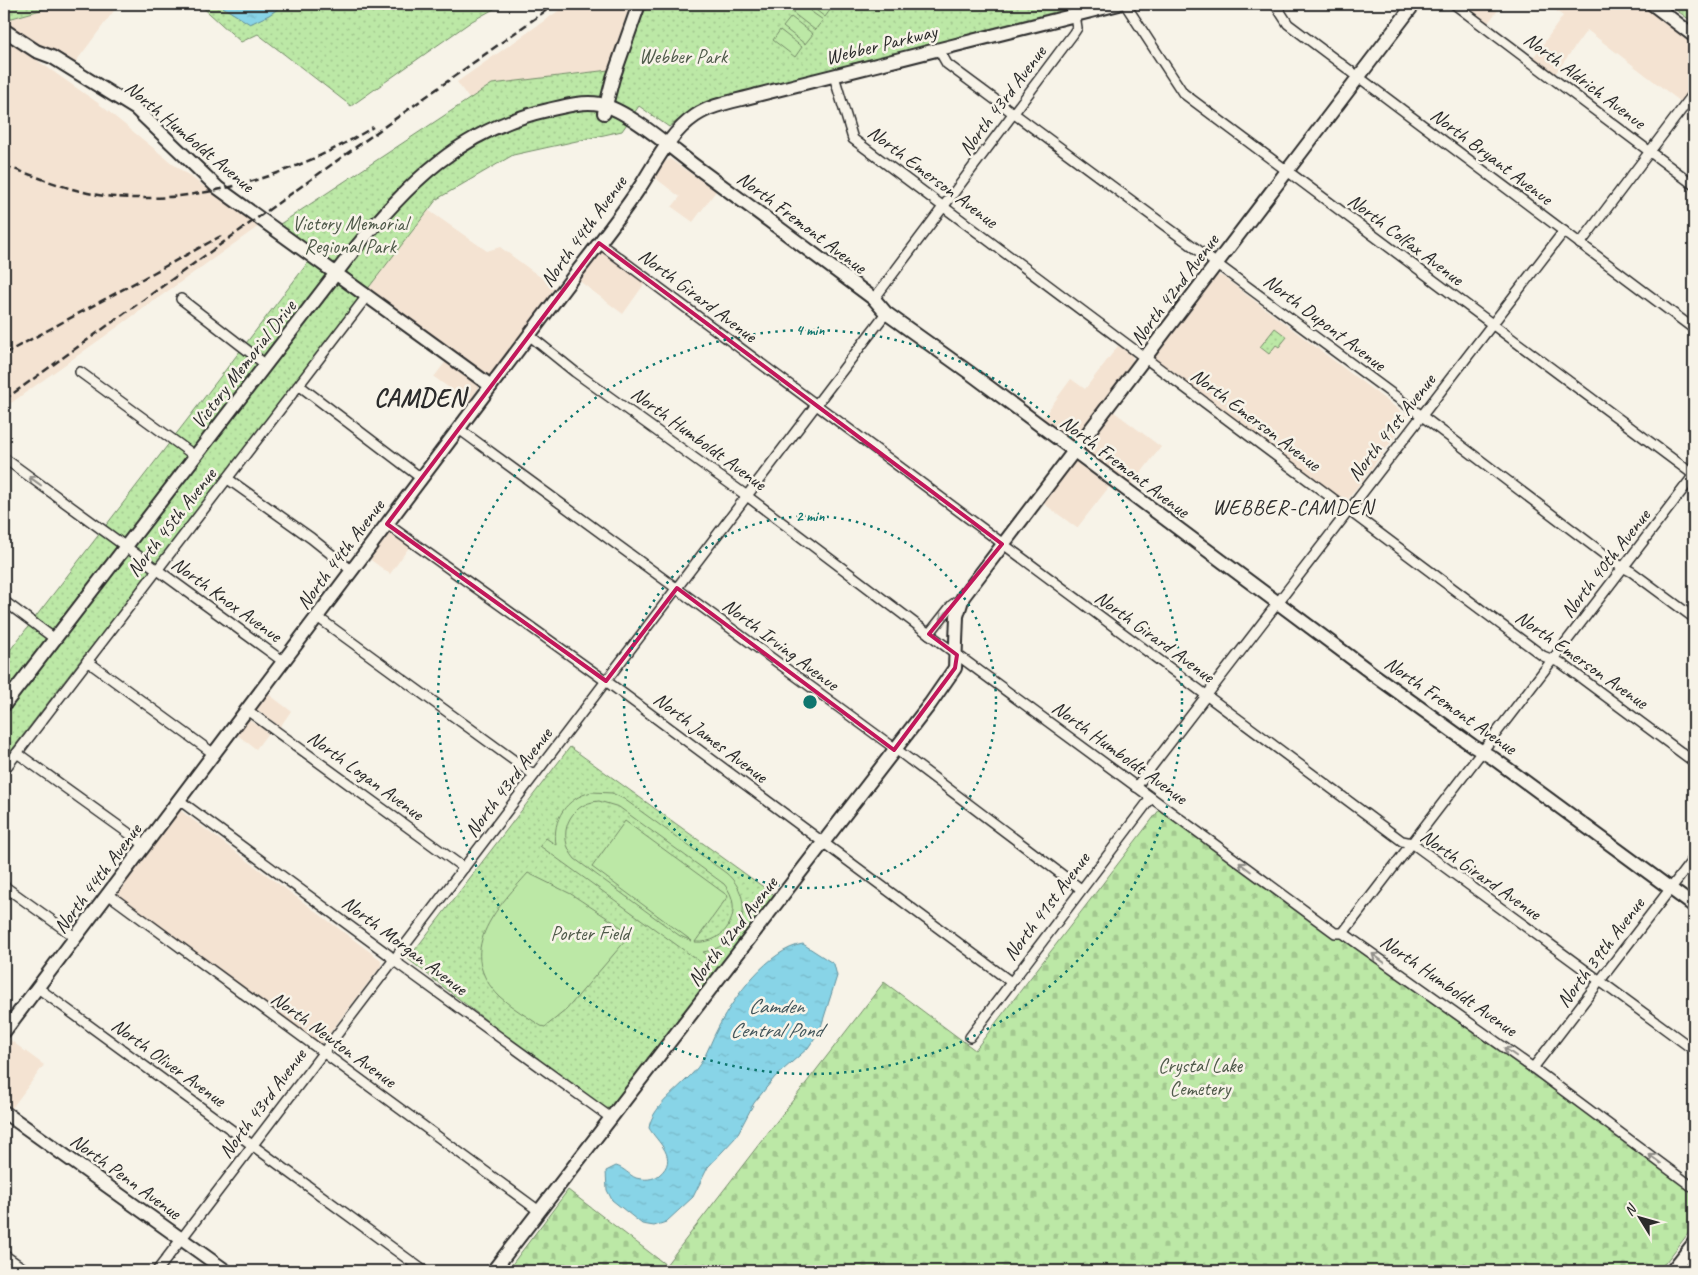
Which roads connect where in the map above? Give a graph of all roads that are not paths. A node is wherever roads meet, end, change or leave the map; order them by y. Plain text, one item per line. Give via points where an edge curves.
1 (639, 4) edge
2 (1119, 4) edge
3 (1125, 4) edge
4 (1275, 4) edge
5 (1414, 4) edge
6 (1454, 4) edge
7 (1652, 4) edge
8 (1075, 15) junction
9 (4, 30) edge
10 (1694, 36) edge
11 (939, 50) junction
12 (834, 76) junction
13 (1358, 78) junction
14 (1694, 93) edge
15 (712, 108) joint
16 (605, 110) junction
17 (1014, 114) junction
18 (634, 122) joint
19 (667, 145) junction
20 (1650, 151) junction
21 (1287, 172) junction
22 (1694, 185) edge
23 (944, 207) junction
24 (1564, 232) junction
25 (599, 243) junction
26 (1580, 244) junction
27 (1217, 264) junction
28 (336, 274) junction
29 (367, 296) junction
30 (181, 299) dead end
31 (874, 299) junction
32 (886, 313) junction
33 (1492, 324) junction
34 (1694, 329) edge
35 (529, 335) junction
36 (1146, 358) junction
37 (265, 364) junction
38 (80, 372) dead end
39 (300, 386) junction
40 (491, 386) junction
41 (816, 406) junction
42 (1422, 416) junction
43 (459, 429) junction
44 (1074, 451) junction
45 (195, 456) junction
46 (4, 458) edge
47 (1694, 475) edge
48 (421, 478) junction
49 (228, 479) junction
50 (747, 496) junction
51 (1349, 511) junction
52 (386, 524) junction
53 (1002, 544) junction
54 (125, 547) junction
55 (1623, 568) junction
56 (158, 569) junction
57 (351, 570) junction
58 (677, 588) junction
59 (963, 597) junction
60 (4, 601) edge
61 (1277, 603) junction
62 (316, 616) junction
63 (1694, 618) edge
64 (929, 634) junction
65 (55, 639) junction
66 (957, 655) junction
67 (1553, 660) junction
68 (87, 661) junction
69 (284, 662) junction
70 (606, 681) junction
71 (1206, 695) junction
72 (4, 705) edge
73 (247, 710) junction
74 (894, 750) junction
75 (1482, 752) junction
76 (17, 753) junction
77 (214, 754) junction
78 (1694, 762) edge
79 (4, 770) edge
80 (534, 775) junction
81 (1136, 786) junction
82 (1151, 798) junction
83 (179, 800) junction
84 (823, 842) junction
85 (1412, 843) junction
86 (145, 845) junction
87 (1694, 858) edge
88 (464, 868) junction
89 (4, 886) edge
90 (1671, 888) junction
91 (1081, 889) junction
92 (108, 894) junction
93 (1694, 906) edge
94 (1343, 933) junction
95 (75, 937) junction
96 (393, 960) junction
97 (1600, 980) junction
98 (1011, 982) junction
99 (38, 988) junction
100 (5, 1029) edge
101 (970, 1037) dead end
102 (1694, 1050) edge
103 (322, 1054) junction
104 (1533, 1068) junction
105 (4, 1112) edge
106 (611, 1118) junction
107 (252, 1145) junction
108 (1694, 1188) edge
109 (539, 1211) junction
110 (181, 1239) junction
111 (1694, 1243) edge
112 (4, 1255) edge
113 (26, 1271) edge
114 (156, 1271) edge
115 (226, 1271) edge
116 (424, 1271) edge
117 (493, 1271) edge
118 (1672, 1271) edge

1 - 16 street
2 - 8 street, Webber Parkway
3 - 21 street, North Colfax Avenue via 1183,93
4 - 13 street, North Bryant Avenue via 1288,24
5 - 13 street, North 42nd Avenue
6 - 20 street, North Aldrich Avenue
7 - 10 street
8 - 11 street, Webber Parkway
8 - 17 street, North 43rd Avenue via 1077,28
9 - 28 street, North Humboldt Avenue via 136,109 218,188
11 - 12 street, Webber Parkway
11 - 17 street, North Dupont Avenue via 947,64
12 - 15 street, Webber Parkway
12 - 23 street, North Emerson Avenue via 853,139
13 - 21 street, North 42nd Avenue
13 - 24 street, North Bryant Avenue
14 - 20 street
15 - 19 street, North 44th Avenue via 697,114
16 - 18 street, Victory Memorial Drive
16 - 28 street, Victory Memorial Drive via 582,103 561,107 510,120 466,141 407,188
17 - 23 street, North 43rd Avenue
17 - 27 street, North Dupont Avenue
18 - 19 street, North Fremont Avenue
19 - 25 street, North 44th Avenue
19 - 31 street, North Fremont Avenue
20 - 22 street, North Aldrich Avenue
20 - 26 street
21 - 27 street, North 42nd Avenue
21 - 33 street, North Colfax Avenue
23 - 31 street, North 43rd Avenue
23 - 36 street, North Emerson Avenue
24 - 26 street, North Bryant Avenue
24 - 33 street, North 41st Avenue
25 - 35 street, North 44th Avenue
25 - 41 street, North Girard Avenue
26 - 34 street, North Bryant Avenue
27 - 36 street, North 42nd Avenue
27 - 42 street, North Dupont Avenue
28 - 29 street, North Humboldt Avenue
28 - 37 street, Victory Memorial Drive
29 - 39 street, North 45th Avenue
29 - 40 street, North Humboldt Avenue
30 - 37 street
31 - 32 street, North Fremont Avenue
32 - 41 street, North 43rd Avenue
32 - 44 street, North Fremont Avenue
33 - 42 street, North 41st Avenue
33 - 47 street, North Colfax Avenue
35 - 40 street, North 44th Avenue
35 - 50 street, North Humboldt Avenue
36 - 44 street, North 42nd Avenue
36 - 51 street, North Emerson Avenue
37 - 45 street, Victory Memorial Drive
38 - 45 street
39 - 48 street
39 - 49 street, North 45th Avenue
40 - 43 street, North 44th Avenue
41 - 50 street, North 43rd Avenue
41 - 53 street, North Girard Avenue
42 - 51 street, North 41st Avenue
42 - 55 street, North Dupont Avenue
43 - 48 street, North 44th Avenue
43 - 58 street, North Irving Avenue
44 - 53 street, North 42nd Avenue
44 - 61 street, North Fremont Avenue
45 - 54 street, Victory Memorial Drive
54 -> 46 street, North Knox Avenue
47 - 55 street, North 40th Avenue
48 - 52 street, North 44th Avenue
49 - 56 street, North 45th Avenue
49 - 57 street
50 - 58 street, North 43rd Avenue
50 - 64 street, North Humboldt Avenue
51 - 61 street, North 41st Avenue
51 - 67 street, North Emerson Avenue via 1543,656
52 - 57 street, North 44th Avenue
52 - 70 street, North James Avenue
53 - 59 street, North 42nd Avenue
53 - 71 street, North Girard Avenue
54 - 56 street, North Knox Avenue
54 - 65 street, Victory Memorial Drive
55 - 63 street, North Dupont Avenue
55 - 67 street, North 40th Avenue
56 - 68 street, North 45th Avenue
56 - 69 street, North Knox Avenue
57 - 62 street, North 44th Avenue
58 - 70 street, North 43rd Avenue
58 - 74 street, North Irving Avenue
59 -> 64 street, North 42nd Avenue via 952,605
59 - 66 street, North 42nd Avenue via 958,616
60 - 65 street
61 - 71 street, North 41st Avenue
61 - 75 street, North Fremont Avenue
62 - 69 street, North 44th Avenue
62 - 80 street
64 - 66 street, North Humboldt Avenue
65 - 72 street, Victory Memorial Drive
66 - 74 street, North 42nd Avenue via 950,676
66 - 81 street, North Humboldt Avenue
67 - 75 street, North 40th Avenue
67 - 78 street, North Emerson Avenue via 1562,663
68 - 76 street, North 45th Avenue
68 - 77 street
69 - 73 street, North 44th Avenue
70 - 80 street, North 43rd Avenue
70 - 84 street, North James Avenue
71 - 81 street, North 41st Avenue
71 - 85 street, North Girard Avenue via 1402,841
73 - 77 street, North 44th Avenue
73 - 88 street, North Logan Avenue
74 - 84 street, North 42nd Avenue
74 - 91 street, North Irving Avenue
75 - 85 street, North 40th Avenue
75 - 90 street, North Fremont Avenue
76 - 79 street, North 45th Avenue
76 - 86 street
77 - 83 street, North 44th Avenue
80 - 88 street, North 43rd Avenue
81 - 82 street, North Humboldt Avenue
82 - 91 street, North 41st Avenue
94 -> 82 street, North Humboldt Avenue via 1335,933
83 - 86 street, North 44th Avenue
83 - 96 street, North Morgan Avenue
84 - 98 street, North James Avenue
84 - 106 street, North 42nd Avenue
85 - 94 street, North 40th Avenue
85 - 97 street, North Girard Avenue
86 - 92 street, North 44th Avenue
87 - 90 street, North 39th Avenue
88 - 96 street, North 43rd Avenue
89 - 95 street
90 - 93 street, North Fremont Avenue
90 - 97 street, North 39th Avenue
91 - 98 street, North 41st Avenue
92 - 95 street, North 44th Avenue
92 - 103 street, North Newton Avenue
104 -> 94 street, North Humboldt Avenue
95 - 99 street, North 44th Avenue
96 - 103 street, North 43rd Avenue
96 - 106 street, North Morgan Avenue
97 - 102 street, North Girard Avenue
97 - 104 street, North 39th Avenue
98 - 101 street, North 41st Avenue
99 - 100 street, North 44th Avenue
99 - 107 street, North Oliver Avenue
103 - 107 street, North 43rd Avenue
103 - 109 street, North Newton Avenue
108 -> 104 street, North Humboldt Avenue
105 - 110 street, North Penn Avenue
106 - 109 street, North 42nd Avenue
107 - 110 street, North 43rd Avenue
107 - 116 street, North Oliver Avenue
109 - 117 street, North 42nd Avenue
110 - 114 street, North 43rd Avenue
110 - 115 street, North Penn Avenue
111 - 118 street
112 - 113 street

